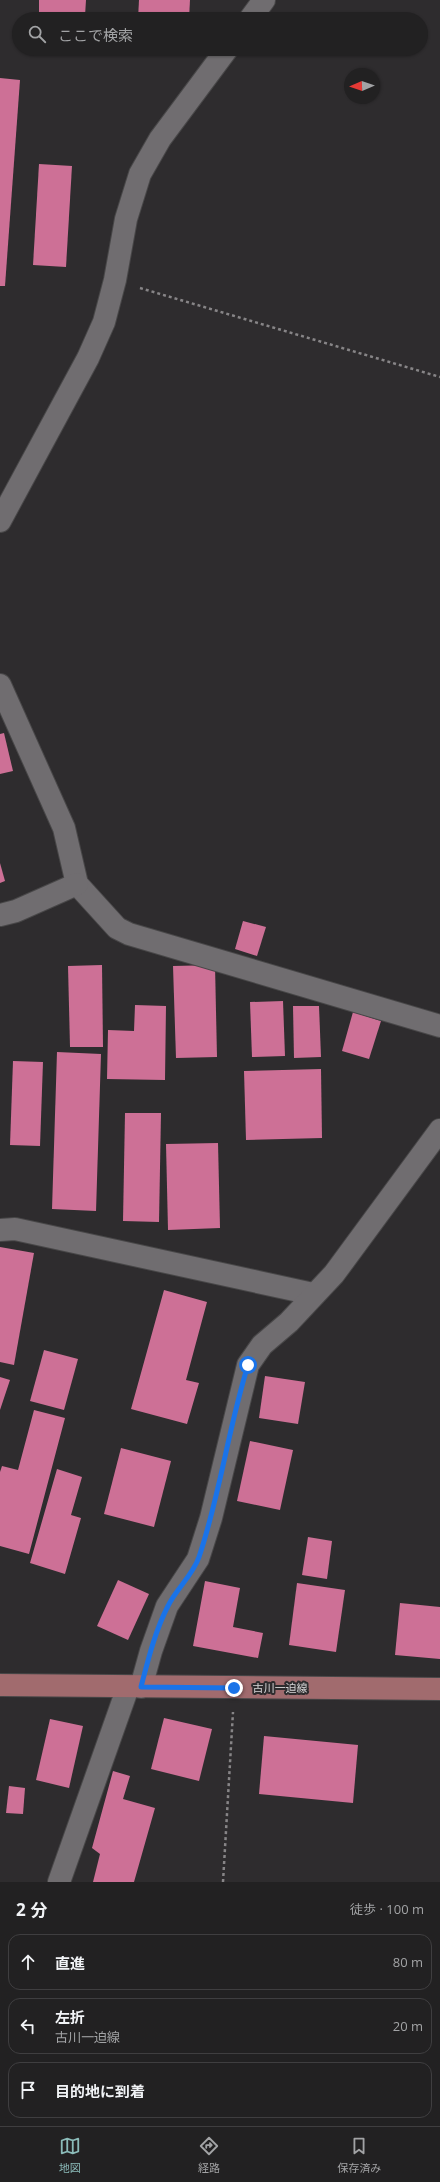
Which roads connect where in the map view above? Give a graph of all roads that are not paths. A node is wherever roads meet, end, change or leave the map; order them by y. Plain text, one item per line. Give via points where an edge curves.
1 (264, 0) edge
2 (255, 12) edge
3 (222, 56) edge
4 (0, 521) edge
5 (0, 685) edge
6 (77, 884) junction
7 (0, 915) edge
8 (440, 1026) edge
9 (440, 1130) edge
10 (0, 1230) edge
11 (313, 1294) junction
12 (0, 1685) edge
13 (135, 1687) junction
14 (440, 1689) edge
15 (59, 1882) edge

1 - 2 street
3 - 4 street via 160,139 140,174 126,219 104,322 88,358
5 - 6 street via 64,828
6 - 7 street via 16,911
6 - 8 street via 117,928 129,934
9 - 11 street via 334,1274
10 - 11 street via 15,1228
11 - 13 street via 289,1322 262,1345 248,1365 211,1518 198,1560 167,1606
12 - 13 main road, 古川一迫線
13 - 14 main road, 古川一迫線
13 - 15 street

